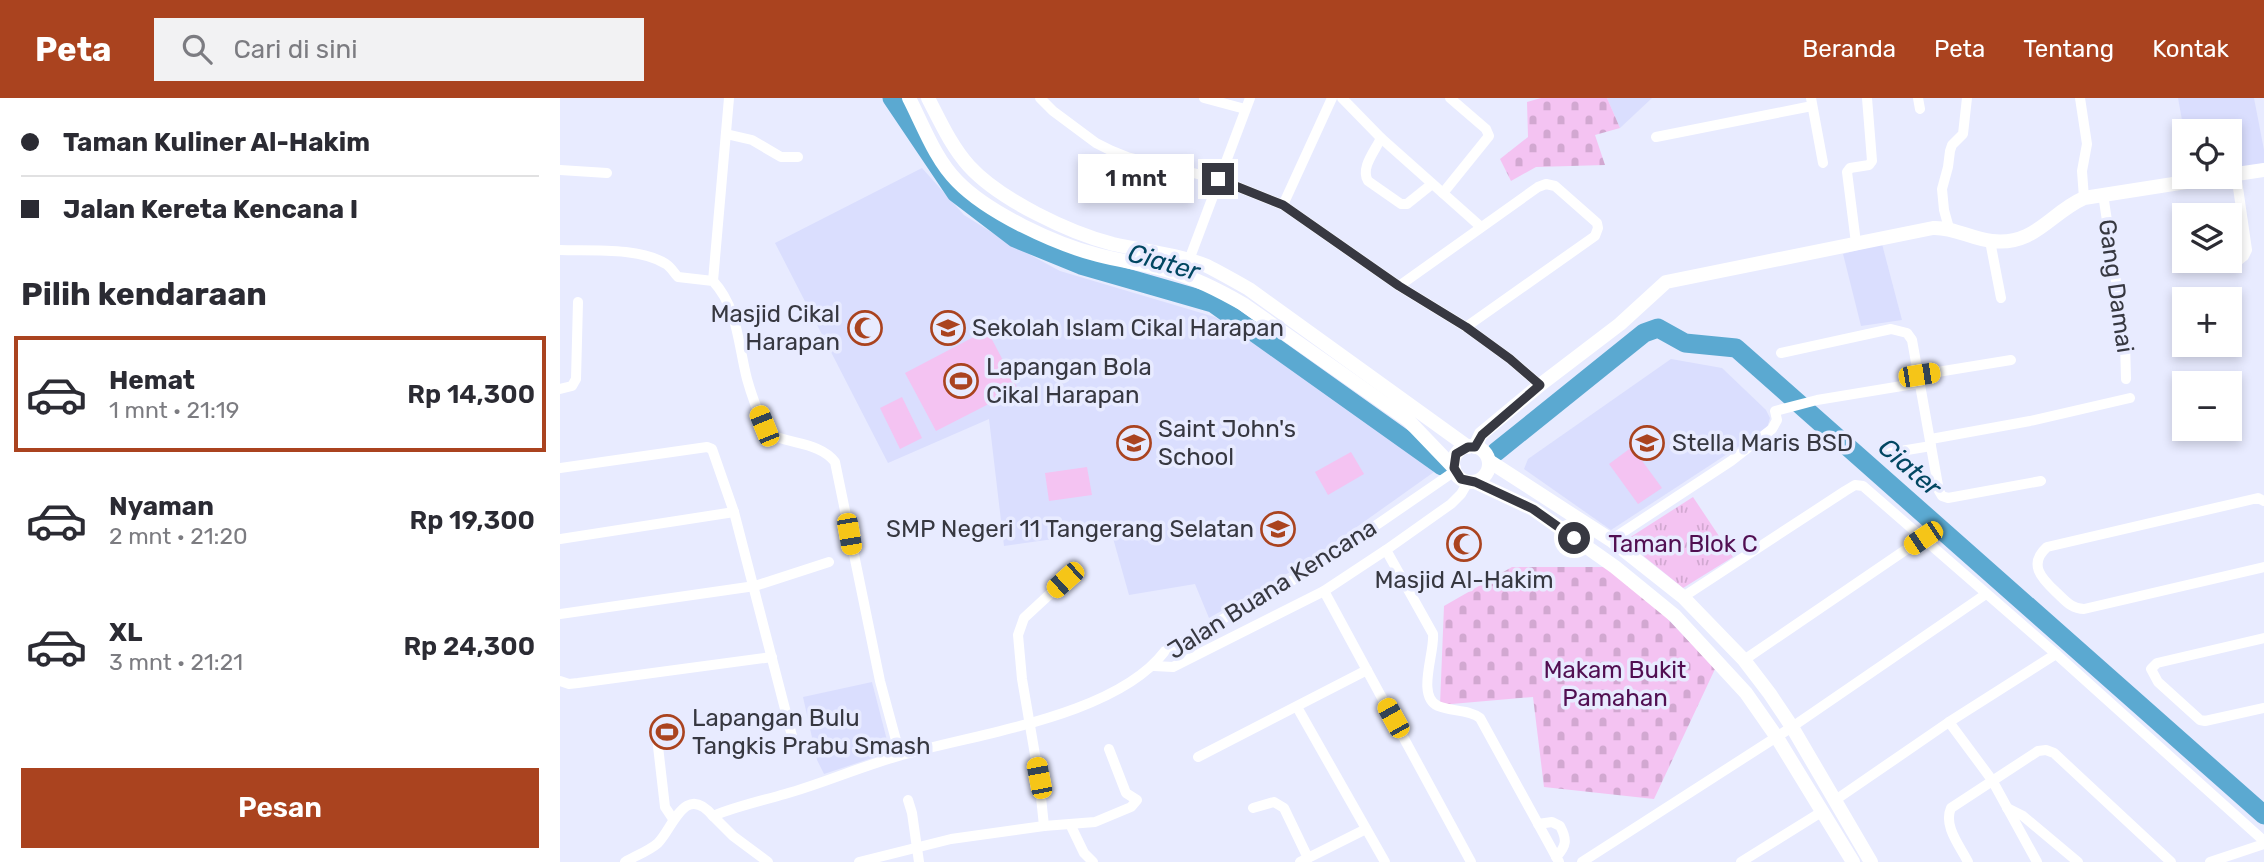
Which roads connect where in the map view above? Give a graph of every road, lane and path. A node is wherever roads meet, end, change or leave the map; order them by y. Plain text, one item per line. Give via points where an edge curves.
1 (729, 98) edge
2 (909, 98) edge
3 (928, 98) edge
4 (1040, 98) edge
5 (1204, 98) edge
6 (1332, 98) edge
7 (1342, 98) edge
8 (1450, 98) edge
9 (1867, 98) edge
10 (1967, 98) edge
11 (2080, 98) edge
12 (1811, 102) edge
13 (1247, 103) edge
14 (726, 134) junction
15 (1656, 137) dead end
16 (1381, 138) junction
17 (798, 157) dead end
18 (1823, 163) dead end
19 (560, 170) edge
20 (2264, 170) edge
21 (607, 173) dead end
22 (2242, 174) edge
23 (1218, 179) junction
24 (1432, 184) junction
25 (2172, 184) edge
26 (1443, 193) junction
27 (2103, 194) junction
28 (2084, 198) junction
29 (1283, 205) junction
30 (2242, 223) edge
31 (1482, 227) junction
32 (1949, 228) junction
33 (1990, 241) junction
34 (1856, 243) junction
35 (560, 250) edge
36 (2242, 258) edge
37 (1189, 260) junction
38 (713, 281) junction
39 (1399, 286) junction
40 (2001, 298) dead end
41 (578, 302) dead end
42 (1466, 327) junction
43 (1781, 353) dead end
44 (2011, 360) dead end
45 (1919, 379) junction
46 (2126, 379) dead end
47 (1540, 385) junction
48 (560, 389) edge
49 (2130, 398) dead end
50 (1931, 442) junction
51 (1471, 447) junction
52 (1889, 453) dead end
53 (1489, 461) junction
54 (560, 468) edge
55 (1454, 469) junction
56 (2041, 481) dead end
57 (1472, 482) junction
58 (2264, 501) edge
59 (734, 512) junction
60 (1923, 538) junction
61 (560, 539) edge
62 (1611, 540) junction
63 (1386, 550) junction
64 (829, 562) dead end
65 (2264, 567) edge
66 (1065, 580) dead end
67 (754, 586) junction
68 (1324, 591) junction
69 (1986, 594) junction
70 (1683, 597) junction
71 (560, 614) edge
72 (2264, 638) edge
73 (2056, 654) junction
74 (772, 657) junction
75 (1744, 660) junction
76 (1154, 666) junction
77 (1367, 670) junction
78 (560, 681) edge
79 (1297, 707) junction
80 (2264, 708) edge
81 (1949, 722) junction
82 (1028, 723) junction
83 (1792, 727) junction
84 (656, 729) dead end
85 (792, 736) dead end
86 (1776, 736) junction
87 (1109, 749) dead end
88 (900, 755) junction
89 (1198, 757) dead end
90 (1992, 780) junction
91 (908, 800) dead end
92 (1829, 806) junction
93 (1253, 808) dead end
94 (2007, 808) junction
95 (713, 816) junction
96 (673, 819) junction
97 (1070, 824) junction
98 (1538, 824) junction
99 (1044, 826) junction
100 (1366, 829) junction
101 (2264, 843) edge
102 (916, 849) junction
103 (1759, 857) edge
104 (1558, 859) edge
105 (1304, 860) edge
106 (625, 862) edge
107 (768, 862) edge
108 (859, 862) edge
109 (919, 862) edge
110 (1093, 862) edge
111 (1385, 862) edge
112 (1471, 862) edge
113 (1583, 862) edge
114 (1741, 862) edge
115 (1853, 862) edge
116 (1871, 862) edge
117 (1968, 862) edge
118 (2037, 862) edge
119 (2078, 862) edge
120 (2171, 862) edge
121 (2210, 862) edge

1 - 14 street
2 - 55 street via 948,170 977,197 1077,249 1174,272 1217,289 1408,419
3 - 37 street via 960,155 994,188 1093,238
4 - 23 street via 1112,151
5 - 13 street
6 - 29 street
7 - 16 street
8 - 26 street via 1489,136
9 - 34 street via 1872,161 1847,172
10 - 32 street via 1963,134 1952,145 1942,189
11 - 28 street via 2087,144
12 - 15 street
12 - 18 street
13 - 23 street
14 - 17 street via 752,140 781,157
14 - 38 street
16 - 24 street
16 - 24 street via 1365,169 1368,181 1401,204
19 - 21 street
20 - 22 street
23 - 29 street
23 - 37 street
24 - 26 street
25 - 27 street
26 - 31 street
27 - 28 street
27 - 46 street, Gang Damai via 2125,342
28 - 33 street via 2036,232
29 - 39 street
30 - 36 street via 2247,250
31 - 39 street
31 - 42 street via 1546,184 1555,186 1597,223 1598,233
32 - 33 street
32 - 34 street
33 - 40 street
34 - 47 street via 1666,282
35 - 38 street via 652,258 678,277
37 - 51 street via 1249,289
38 - 88 street via 730,303 748,383 766,432 819,449 835,462
39 - 42 street
41 - 48 street via 576,379 572,386
42 - 47 street
43 - 45 street via 1900,330 1912,340
44 - 45 street
45 - 50 street
45 - 62 street via 1778,410 1772,429 1731,461
47 - 51 street
49 - 50 street
50 - 52 street
50 - 56 street via 1942,496
51 - 53 street via 1486,454
51 - 55 street via 1456,454
53 - 57 street via 1486,474
53 - 62 street
54 - 59 street via 710,447
55 - 57 street via 1461,479
55 - 76 street, Jalan Buana Kencana via 1311,570 1166,650
57 - 63 street, Jalan Buana Kencana via 1451,504
57 - 86 street via 1533,509 1647,592 1728,672
58 - 65 street via 2258,498 2047,547 2040,553 2038,569 2042,579 2073,607 2084,609
59 - 61 street
59 - 67 street
60 - 69 street
60 - 70 street via 1863,486 1855,485
60 - 75 street
62 - 70 street
63 - 68 street, Jalan Buana Kencana
63 - 98 street via 1433,634 1429,697 1438,706 1480,718
64 - 67 street
66 - 82 street via 1020,626
67 - 71 street
67 - 74 street
68 - 76 street, Jalan Buana Kencana via 1173,667
68 - 77 street
69 - 73 street
69 - 83 street
70 - 75 street
72 - 80 street via 2157,663 2151,669 2158,682 2200,720
73 - 81 street
73 - 101 street
74 - 78 street via 578,683
74 - 85 street
75 - 83 street
76 - 82 street via 1107,697
77 - 79 street
77 - 112 street
79 - 89 street
79 - 100 street
81 - 90 street
81 - 92 street
82 - 88 street
82 - 99 street
83 - 86 street
83 - 92 street
84 - 96 street via 665,807
86 - 92 street
86 - 113 street
87 - 97 street via 1126,793 1137,800 1114,816
88 - 95 street
90 - 94 street
90 - 117 street via 1951,808 1947,816
90 - 120 street via 2038,751 2054,753
91 - 102 street
92 - 103 street
92 - 115 street
92 - 116 street
93 - 105 street via 1274,802 1284,808
94 - 118 street
94 - 119 street
95 - 96 street via 695,805 683,808
95 - 107 street
96 - 106 street via 659,842
97 - 99 street
97 - 110 street
98 - 104 street
98 - 104 street via 1560,826 1566,837
99 - 102 street via 951,839
100 - 105 street
100 - 111 street
101 - 121 street
102 - 108 street
102 - 109 street
103 - 114 street

